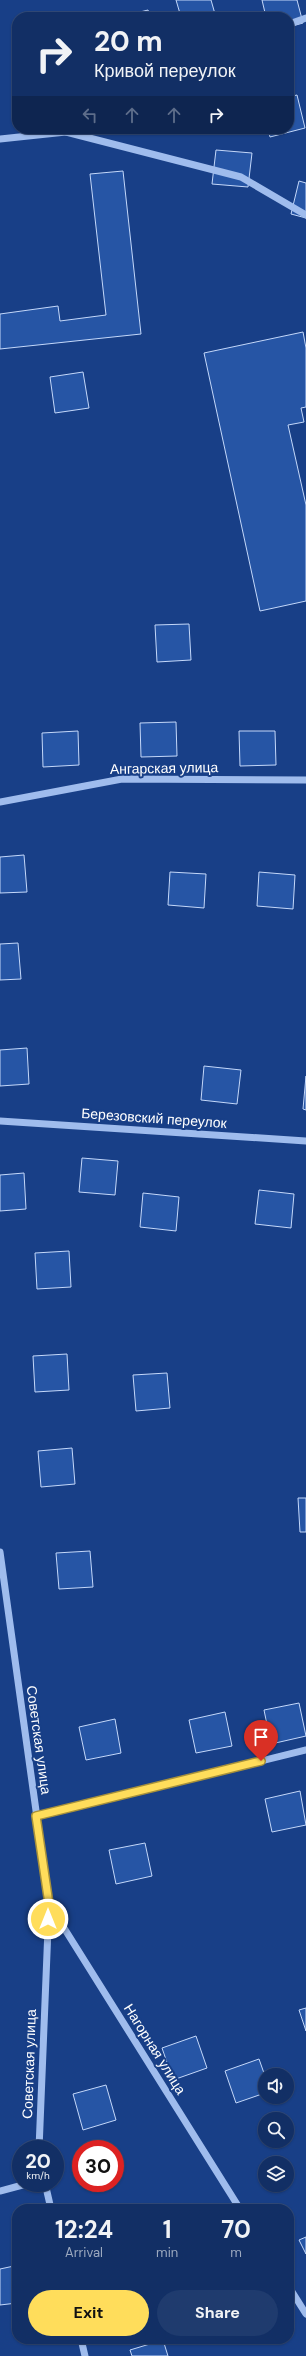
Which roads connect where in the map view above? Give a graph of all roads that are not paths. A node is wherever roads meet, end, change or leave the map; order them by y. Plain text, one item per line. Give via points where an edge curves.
1 (306, 18) edge
2 (294, 22) edge
3 (43, 134) edge
4 (80, 134) edge
5 (0, 139) edge
6 (306, 215) edge
7 (306, 780) edge
8 (0, 802) edge
9 (0, 1121) edge
10 (306, 1141) edge
11 (0, 1552) edge
12 (306, 1750) edge
13 (36, 1816) junction
14 (49, 1904) junction
15 (39, 2140) edge
16 (12, 2188) edge
17 (0, 2191) edge
18 (47, 2192) edge
19 (50, 2204) edge
20 (237, 2204) edge
21 (294, 2295) edge
22 (306, 2314) edge
23 (82, 2344) edge
24 (85, 2356) edge

1 - 2 street
3 - 5 street
4 - 6 street via 241,177
7 - 8 street, Ангарская улица via 122,779
9 - 10 street, Березовский переулок
11 - 13 street, Советская улица
12 - 13 street
13 - 14 street, Советская улица
14 - 15 street, Советская улица
14 - 20 street, Нагорная улица
16 - 17 street
18 - 19 street
21 - 22 street
23 - 24 street

